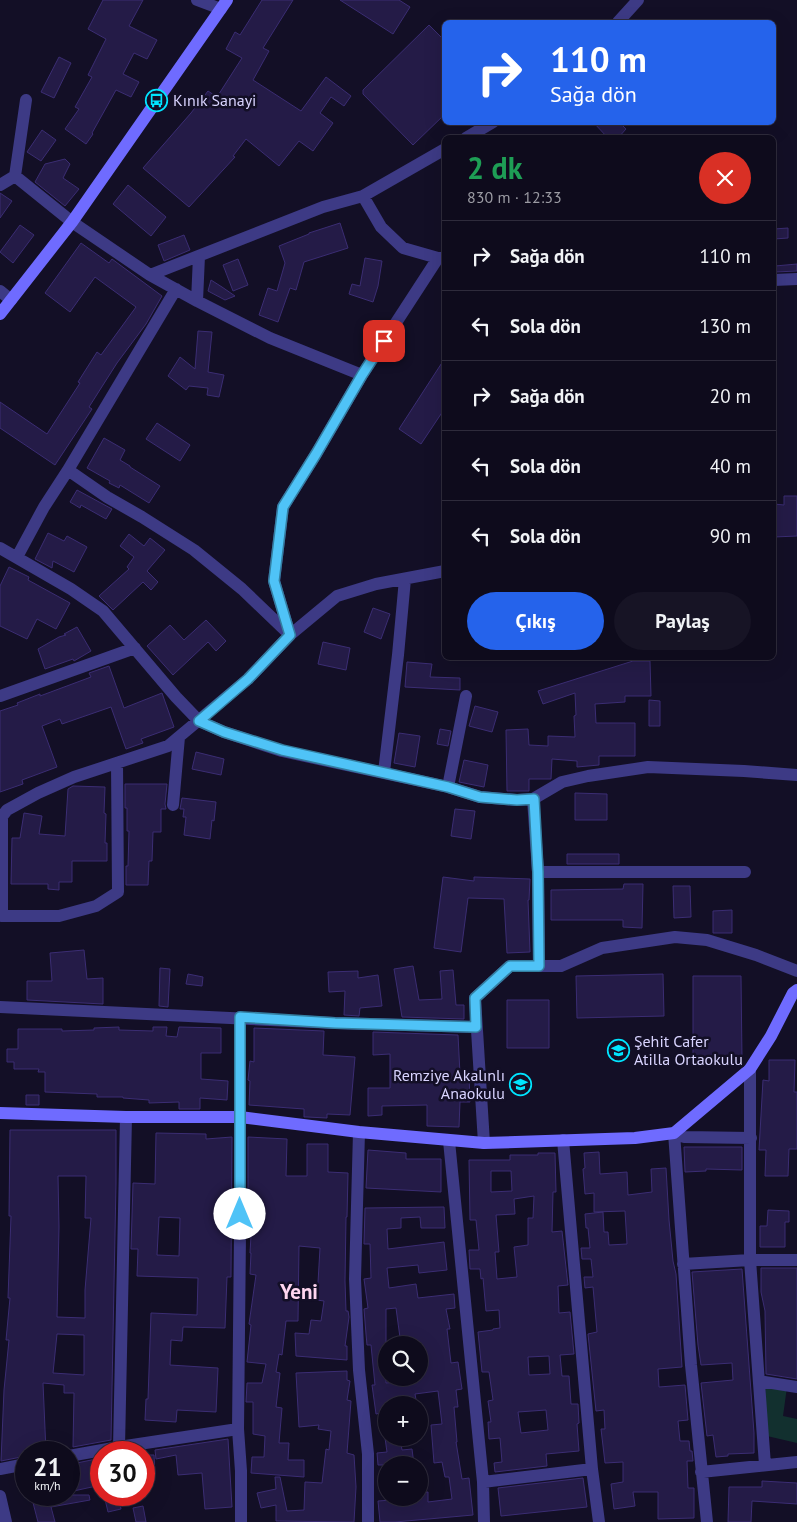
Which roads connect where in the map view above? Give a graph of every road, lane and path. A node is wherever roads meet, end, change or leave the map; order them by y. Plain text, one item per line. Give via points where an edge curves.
1 (197, 0) edge
2 (638, 0) edge
3 (224, 5) edge
4 (620, 20) edge
5 (26, 100) dead end
6 (488, 125) edge
7 (471, 135) edge
8 (442, 151) edge
9 (15, 176) junction
10 (0, 185) edge
11 (363, 196) junction
12 (72, 222) junction
13 (199, 256) junction
14 (442, 258) edge
15 (150, 275) junction
16 (797, 279) edge
17 (776, 280) edge
18 (176, 289) junction
19 (0, 291) edge
20 (11, 300) junction
21 (197, 301) junction
22 (0, 314) edge
23 (362, 375) junction
24 (68, 470) junction
25 (0, 548) edge
26 (16, 557) junction
27 (442, 572) edge
28 (405, 579) junction
29 (290, 635) junction
30 (135, 648) junction
31 (0, 696) edge
32 (466, 696) dead end
33 (199, 721) junction
34 (179, 737) junction
35 (117, 763) junction
36 (384, 772) junction
37 (797, 776) edge
38 (448, 787) junction
39 (534, 799) junction
40 (174, 805) dead end
41 (1, 817) edge
42 (538, 872) junction
43 (745, 872) dead end
44 (539, 966) junction
45 (797, 971) edge
46 (797, 990) edge
47 (0, 1007) edge
48 (240, 1017) junction
49 (476, 1027) junction
50 (750, 1069) junction
51 (0, 1113) edge
52 (126, 1116) junction
53 (240, 1117) junction
54 (359, 1132) junction
55 (674, 1133) junction
56 (751, 1138) junction
57 (563, 1140) junction
58 (448, 1141) junction
59 (484, 1143) junction
60 (750, 1260) junction
61 (797, 1260) edge
62 (683, 1264) junction
63 (759, 1381) junction
64 (797, 1387) edge
65 (238, 1429) junction
66 (118, 1441) edge
67 (155, 1441) edge
68 (797, 1462) edge
69 (765, 1465) junction
70 (15, 1466) edge
71 (0, 1469) edge
72 (592, 1469) junction
73 (701, 1472) junction
74 (483, 1482) junction
75 (0, 1496) edge
76 (6, 1522) edge
77 (241, 1522) edge
78 (368, 1522) edge
79 (484, 1522) edge
80 (599, 1522) edge
81 (707, 1522) edge

1 - 3 street
2 - 4 street
3 - 12 street
5 - 9 street
6 - 7 street
8 - 11 street
9 - 10 street
9 - 12 street
11 - 13 street via 323,207
11 - 14 street via 381,227 403,248
12 - 15 street
12 - 20 street
13 - 15 street
13 - 21 street
14 - 23 street
15 - 18 street
16 - 17 street
18 - 21 street
18 - 24 street
19 - 20 street
20 - 22 street
21 - 23 street via 270,338
23 - 29 street via 283,507 274,581
24 - 26 street
24 - 29 street via 194,550 242,589
25 - 26 street
26 - 30 street via 103,611
27 - 28 street
28 - 29 street via 338,596
28 - 36 street
29 - 33 street via 248,679
30 - 31 street
30 - 33 street
32 - 38 street
33 - 34 street
33 - 36 street via 282,750
34 - 35 street via 168,746
34 - 40 street
35 - 41 street via 38,793
35 - 41 street via 118,892 96,906 59,916 2,916
36 - 38 street
37 - 39 street via 648,767 562,782
38 - 39 street via 480,797
39 - 42 street
42 - 43 street
42 - 44 street
44 - 45 street via 561,966 602,948 675,937 707,940
44 - 49 street via 510,966 475,998
46 - 50 street
47 - 48 street
48 - 49 street
48 - 53 street
49 - 59 street
50 - 55 street
50 - 56 street
51 - 52 street
52 - 53 street
52 - 66 street
53 - 54 street
53 - 65 street
54 - 58 street
54 - 78 street via 354,1279 368,1454
55 - 56 street via 684,1137
55 - 57 street via 635,1138
55 - 62 street
56 - 60 street
57 - 59 street
57 - 72 street
58 - 59 street
58 - 74 street
60 - 61 street
60 - 62 street
60 - 63 street
62 - 73 street
63 - 64 street
63 - 69 street
65 - 67 street
65 - 77 street
68 - 69 street
69 - 73 street
70 - 71 street
72 - 74 street
72 - 80 street
73 - 81 street
74 - 79 street
75 - 76 street

